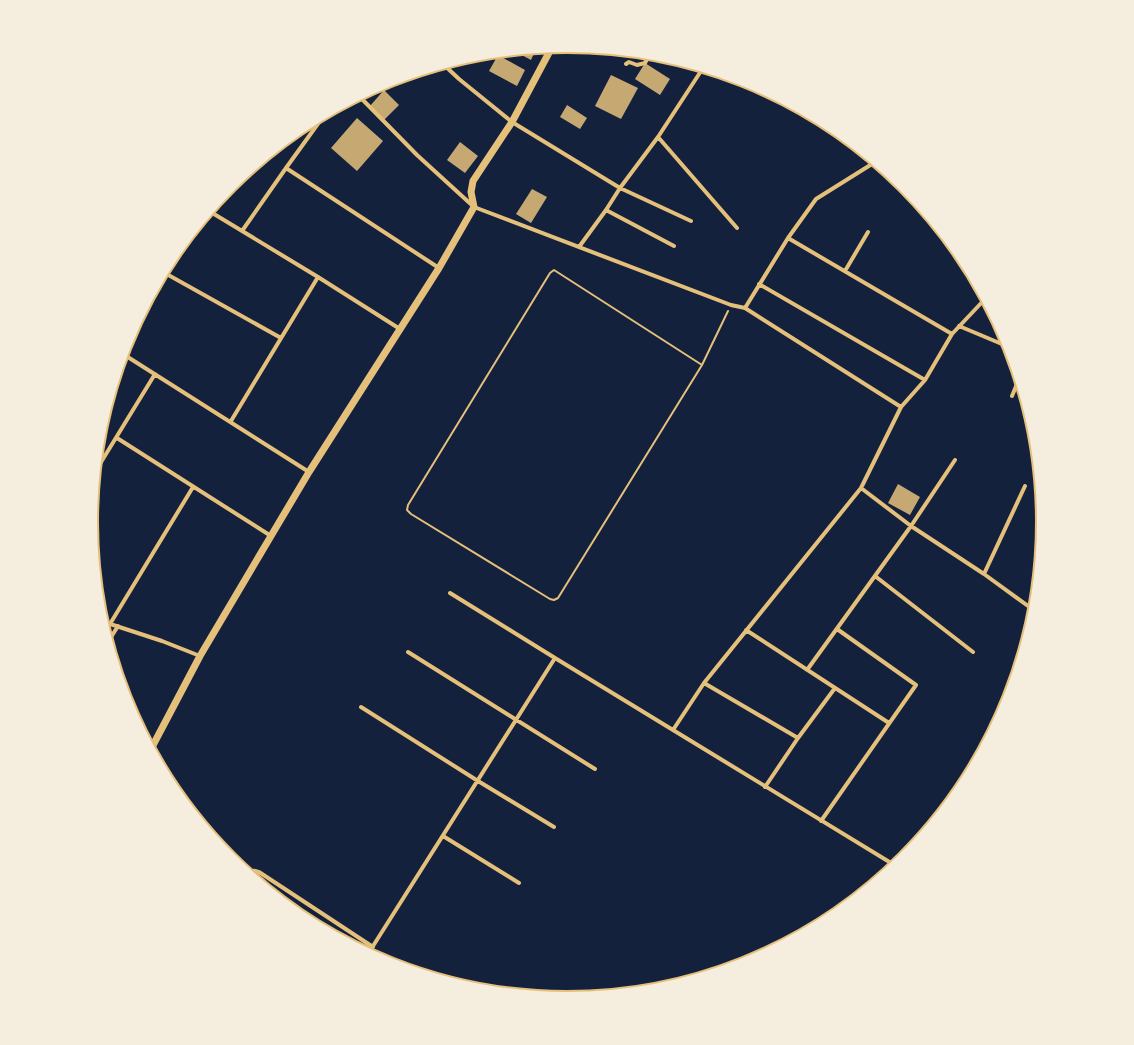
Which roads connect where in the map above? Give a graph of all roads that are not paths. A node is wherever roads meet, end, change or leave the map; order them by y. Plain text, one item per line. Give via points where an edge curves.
1 (549, 54) edge
2 (647, 60) edge
3 (626, 64) dead end
4 (448, 68) edge
5 (699, 72) edge
6 (362, 100) edge
7 (512, 122) junction
8 (317, 125) edge
9 (658, 137) junction
10 (871, 165) edge
11 (286, 168) junction
12 (620, 188) junction
13 (474, 207) junction
14 (606, 210) junction
15 (213, 214) edge
16 (691, 221) dead end
17 (737, 228) dead end
18 (242, 231) junction
19 (868, 232) dead end
20 (788, 238) junction
21 (674, 246) dead end
22 (579, 247) junction
23 (439, 268) junction
24 (845, 271) junction
25 (168, 275) edge
26 (318, 277) junction
27 (760, 284) junction
28 (982, 303) edge
29 (745, 308) junction
30 (959, 326) junction
31 (400, 329) junction
32 (952, 334) junction
33 (281, 338) junction
34 (1002, 344) edge
35 (128, 357) edge
36 (155, 374) junction
37 (925, 380) junction
38 (1016, 386) edge
39 (1012, 396) dead end
40 (901, 407) junction
41 (231, 421) junction
42 (116, 438) junction
43 (102, 459) edge
44 (955, 460) dead end
45 (309, 472) junction
46 (1025, 486) dead end
47 (193, 487) junction
48 (861, 488) junction
49 (911, 526) junction
50 (271, 536) junction
51 (984, 574) junction
52 (875, 576) junction
53 (450, 593) dead end
54 (1028, 606) edge
55 (110, 624) joint
56 (118, 626) junction
57 (837, 629) junction
58 (746, 630) junction
59 (111, 636) edge
60 (408, 652) dead end
61 (973, 652) dead end
62 (200, 656) junction
63 (555, 658) junction
64 (808, 670) junction
65 (704, 683) junction
66 (835, 688) junction
67 (361, 707) dead end
68 (516, 720) junction
69 (889, 723) junction
70 (673, 730) junction
71 (798, 738) junction
72 (153, 743) edge
73 (595, 769) dead end
74 (478, 781) junction
75 (765, 786) junction
76 (821, 821) junction
77 (554, 827) dead end
78 (443, 836) junction
79 (890, 862) edge
80 (252, 871) edge
81 (519, 883) dead end
82 (373, 947) joint

1 - 7 main road
2 - 3 street via 637,65 630,62
4 - 7 street
5 - 9 street
6 - 13 street via 417,155
7 - 12 street
7 - 13 main road via 473,181 471,192
8 - 11 street
9 - 12 street
9 - 17 street
10 - 20 street via 816,199
11 - 18 street
11 - 23 street
12 - 14 street
12 - 16 street
13 - 22 street
13 - 23 main road
14 - 21 street
14 - 22 street
15 - 18 street
18 - 26 street
19 - 24 street
20 - 24 street
20 - 27 street
22 - 29 street via 731,305
23 - 31 main road
24 - 32 street
25 - 33 street
26 - 31 street
26 - 33 street
27 - 29 street
27 - 37 street
28 - 30 street
29 - 40 street
30 - 32 street
30 - 34 street
31 - 45 main road
32 - 37 street
33 - 41 street
35 - 36 street
36 - 41 street
36 - 42 street
37 - 40 street
38 - 39 street
40 - 48 street
41 - 45 street
42 - 43 street
42 - 47 street
44 - 49 street
45 - 50 main road
46 - 51 street
47 - 50 street
47 - 55 street
48 - 49 street
48 - 58 street
49 - 51 street
49 - 52 street
50 - 62 main road
51 - 54 street
52 - 57 street
52 - 61 street
53 - 63 street
55 - 56 street
56 - 59 street
56 - 62 street
57 - 64 street
57 - 69 street via 916,685
58 - 64 street
58 - 65 street
60 - 68 street
62 - 72 main road
63 - 68 street
63 - 70 street
64 - 66 street
65 - 70 street
65 - 71 street
66 - 69 street
66 - 71 street
67 - 74 street
68 - 73 street
68 - 74 street
69 - 76 street
70 - 75 street
71 - 75 street
74 - 77 street
74 - 78 street
75 - 76 street
76 - 79 street
78 - 81 street
78 - 82 street
80 - 82 street via 259,872

